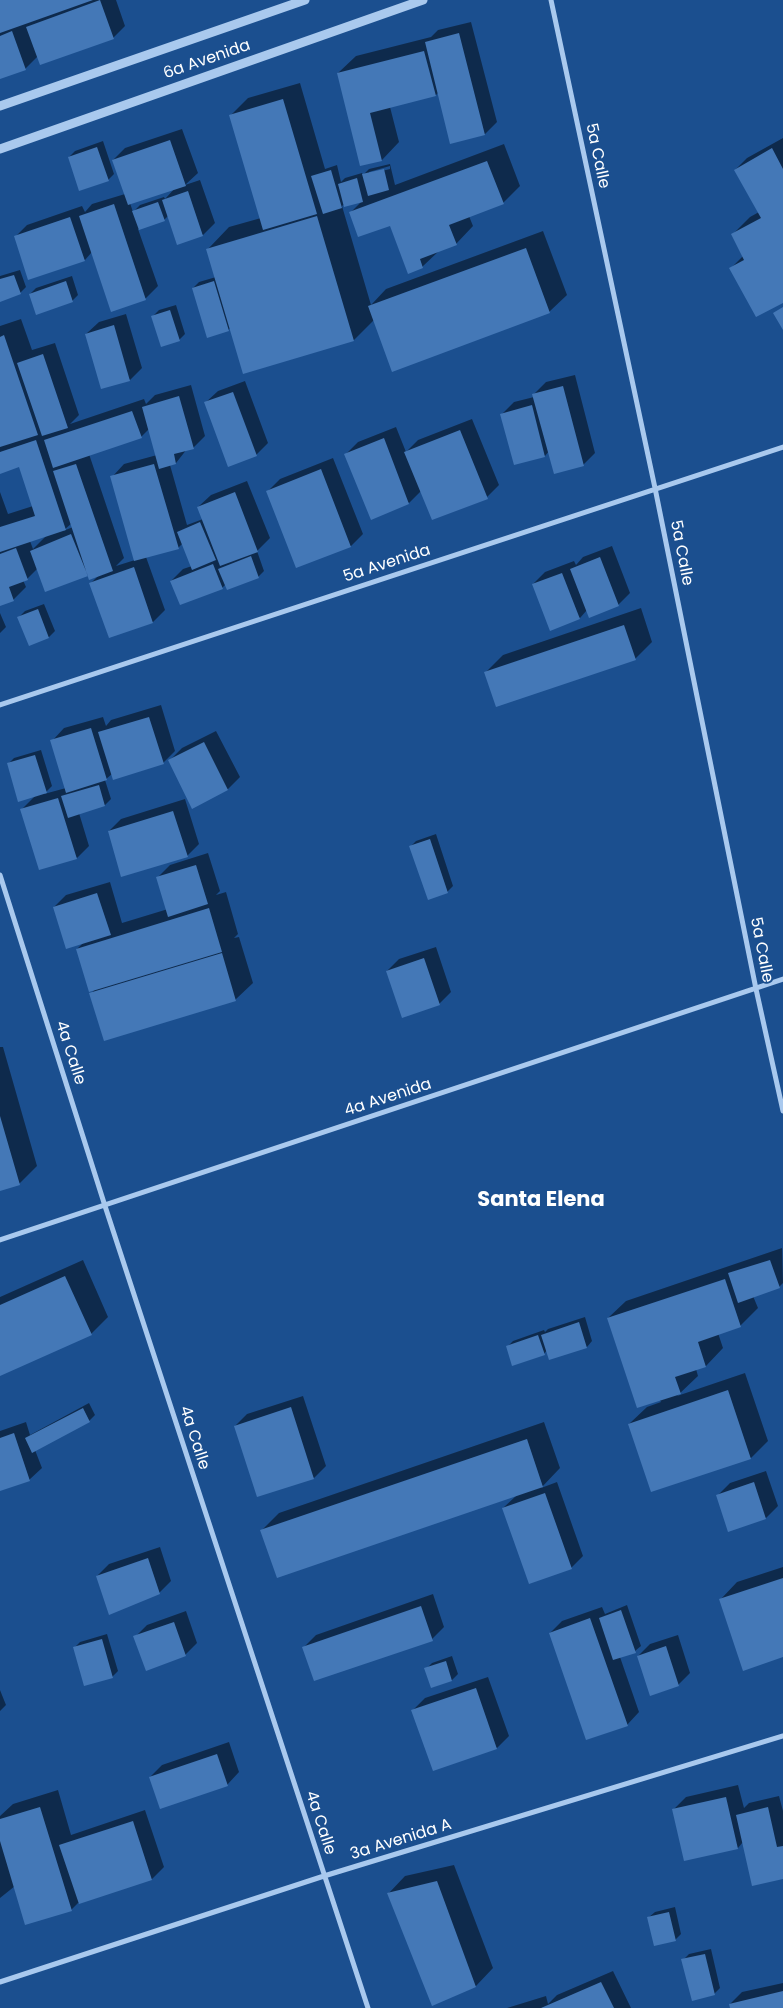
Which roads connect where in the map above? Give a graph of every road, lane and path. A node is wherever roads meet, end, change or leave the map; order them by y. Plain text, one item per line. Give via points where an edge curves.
1 (305, 0) edge
2 (423, 0) edge
3 (551, 0) edge
4 (0, 106) edge
5 (0, 149) edge
6 (783, 447) edge
7 (655, 488) junction
8 (0, 705) edge
9 (0, 875) edge
10 (783, 979) edge
11 (756, 989) junction
12 (783, 1111) edge
13 (105, 1206) junction
14 (0, 1240) edge
15 (783, 1736) edge
16 (324, 1876) junction
17 (0, 1982) edge
18 (368, 2008) edge

1 - 4 street, 6a Avenida
2 - 5 street, 6a Avenida
3 - 7 street, 5a Calle
6 - 7 street, 5a Avenida
7 - 8 street, 5a Avenida
7 - 11 street, 5a Calle
9 - 13 street, 4a Calle
10 - 11 street, 4a Avenida
11 - 12 street, 5a Calle
11 - 13 street, 4a Avenida
13 - 14 street, 4a Avenida
13 - 16 street, 4a Calle
15 - 16 street, 3a Avenida A
16 - 17 street, 3a Avenida A
16 - 18 street, 4a Calle

